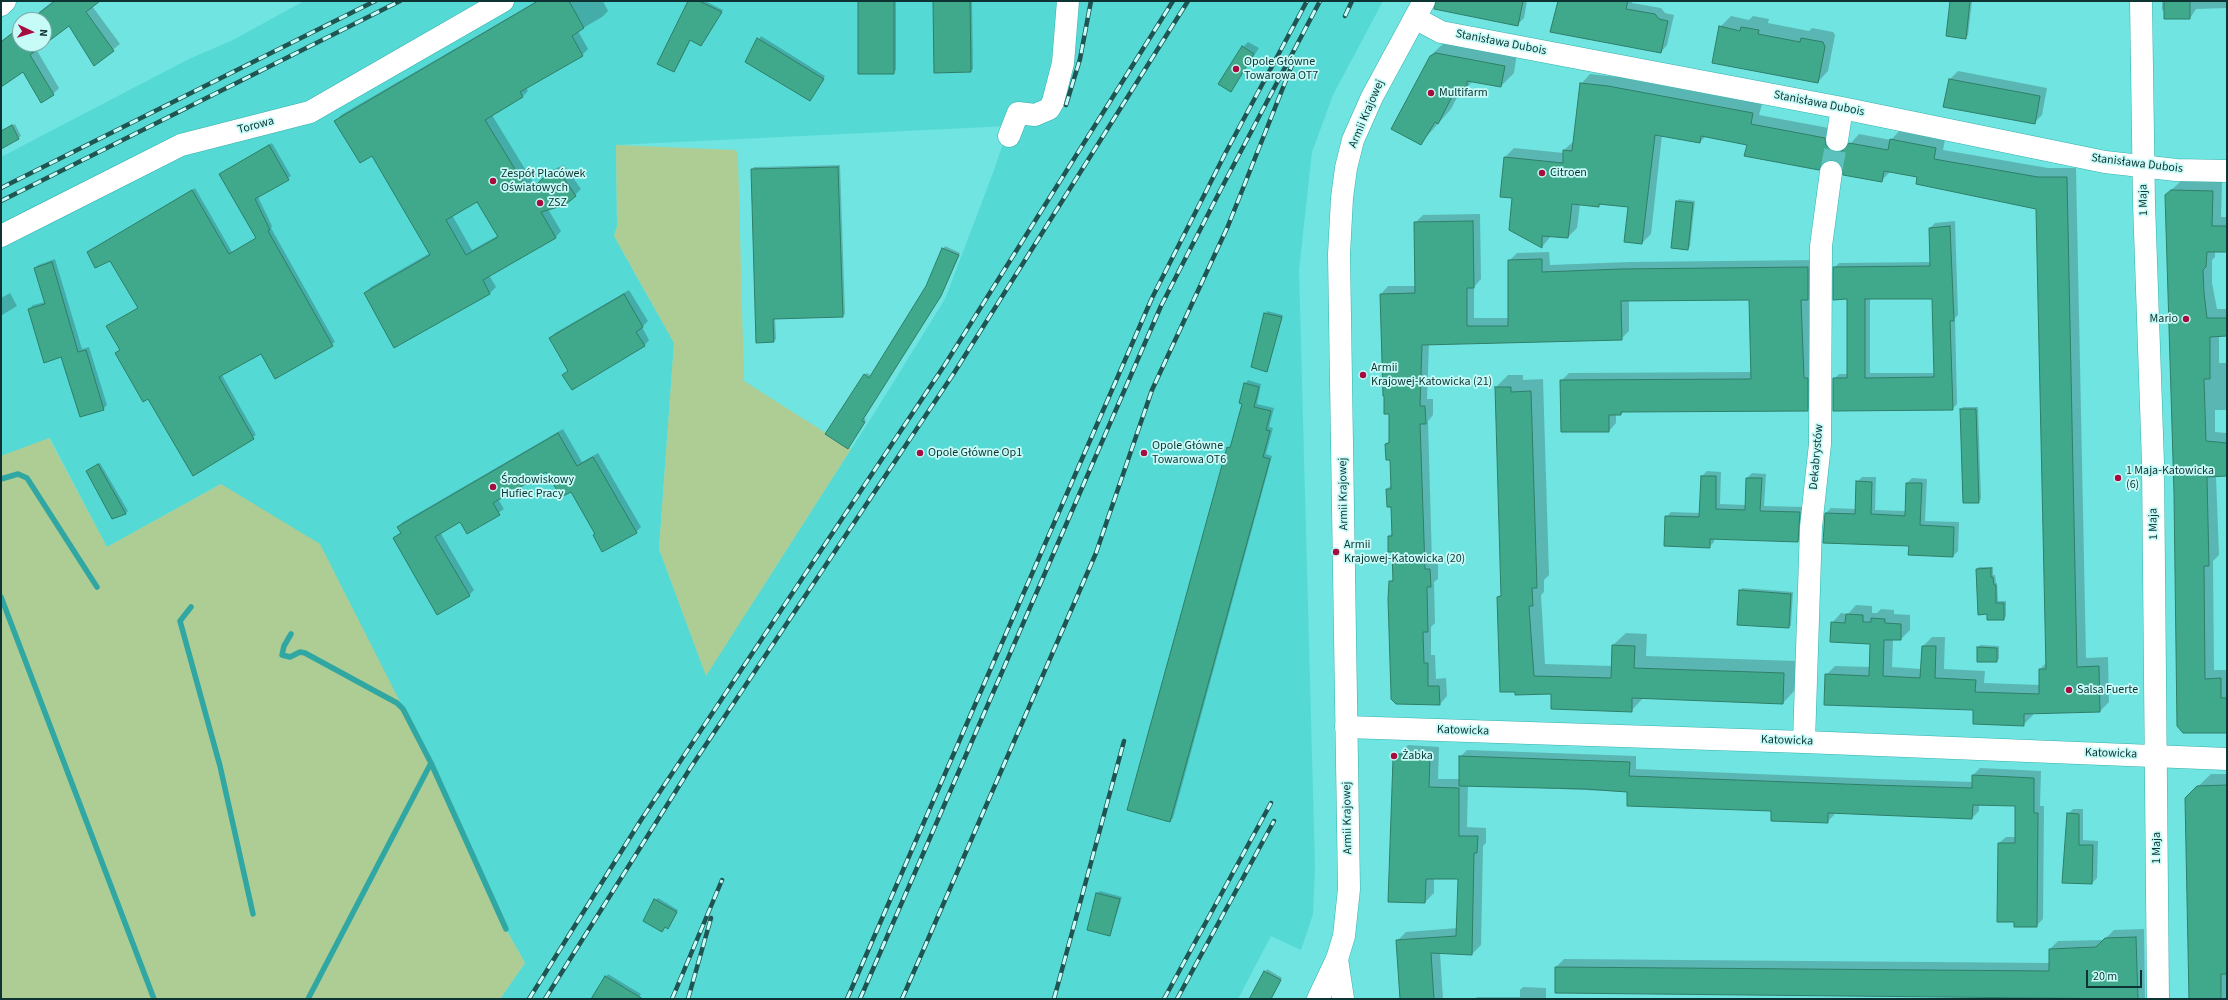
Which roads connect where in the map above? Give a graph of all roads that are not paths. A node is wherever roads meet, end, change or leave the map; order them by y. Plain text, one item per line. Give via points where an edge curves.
1 (5, 1) edge
2 (503, 1) edge
3 (1068, 1) edge
4 (2141, 1) edge
5 (1, 4) edge
6 (1414, 6) edge
7 (1842, 108) junction
8 (1009, 136) dead end
9 (1836, 140) tunnel mouth
10 (2144, 167) junction
11 (2227, 171) edge
12 (1830, 172) tunnel mouth
13 (1, 236) edge
14 (1346, 727) junction
15 (1804, 742) junction
16 (2156, 756) junction
17 (2227, 759) edge
18 (1337, 959) junction
19 (1318, 999) edge
20 (1343, 999) edge
21 (2158, 999) edge

1 - 5 street
2 - 13 street, Torowa via 310,112 181,146
3 - 8 street via 1063,62 1054,102 1049,109 1035,115 1018,113
4 - 10 street, 1 Maja
6 - 7 street, Stanisława Dubois via 1441,32
6 - 14 street, Armii Krajowej via 1403,40 1372,97 1353,140 1342,198 1339,254
7 - 9 street
7 - 10 street, Stanisława Dubois
10 - 11 street, Stanisława Dubois
10 - 16 street, 1 Maja via 2153,463
12 - 15 street, Dekabrystów via 1821,246 1820,444 1811,527
14 - 15 street, Katowicka
14 - 18 street, Armii Krajowej via 1349,889 1344,936
15 - 16 street, Katowicka
16 - 17 street, Katowicka
16 - 21 street, 1 Maja
18 - 19 street, Armii Krajowej
18 - 20 street

